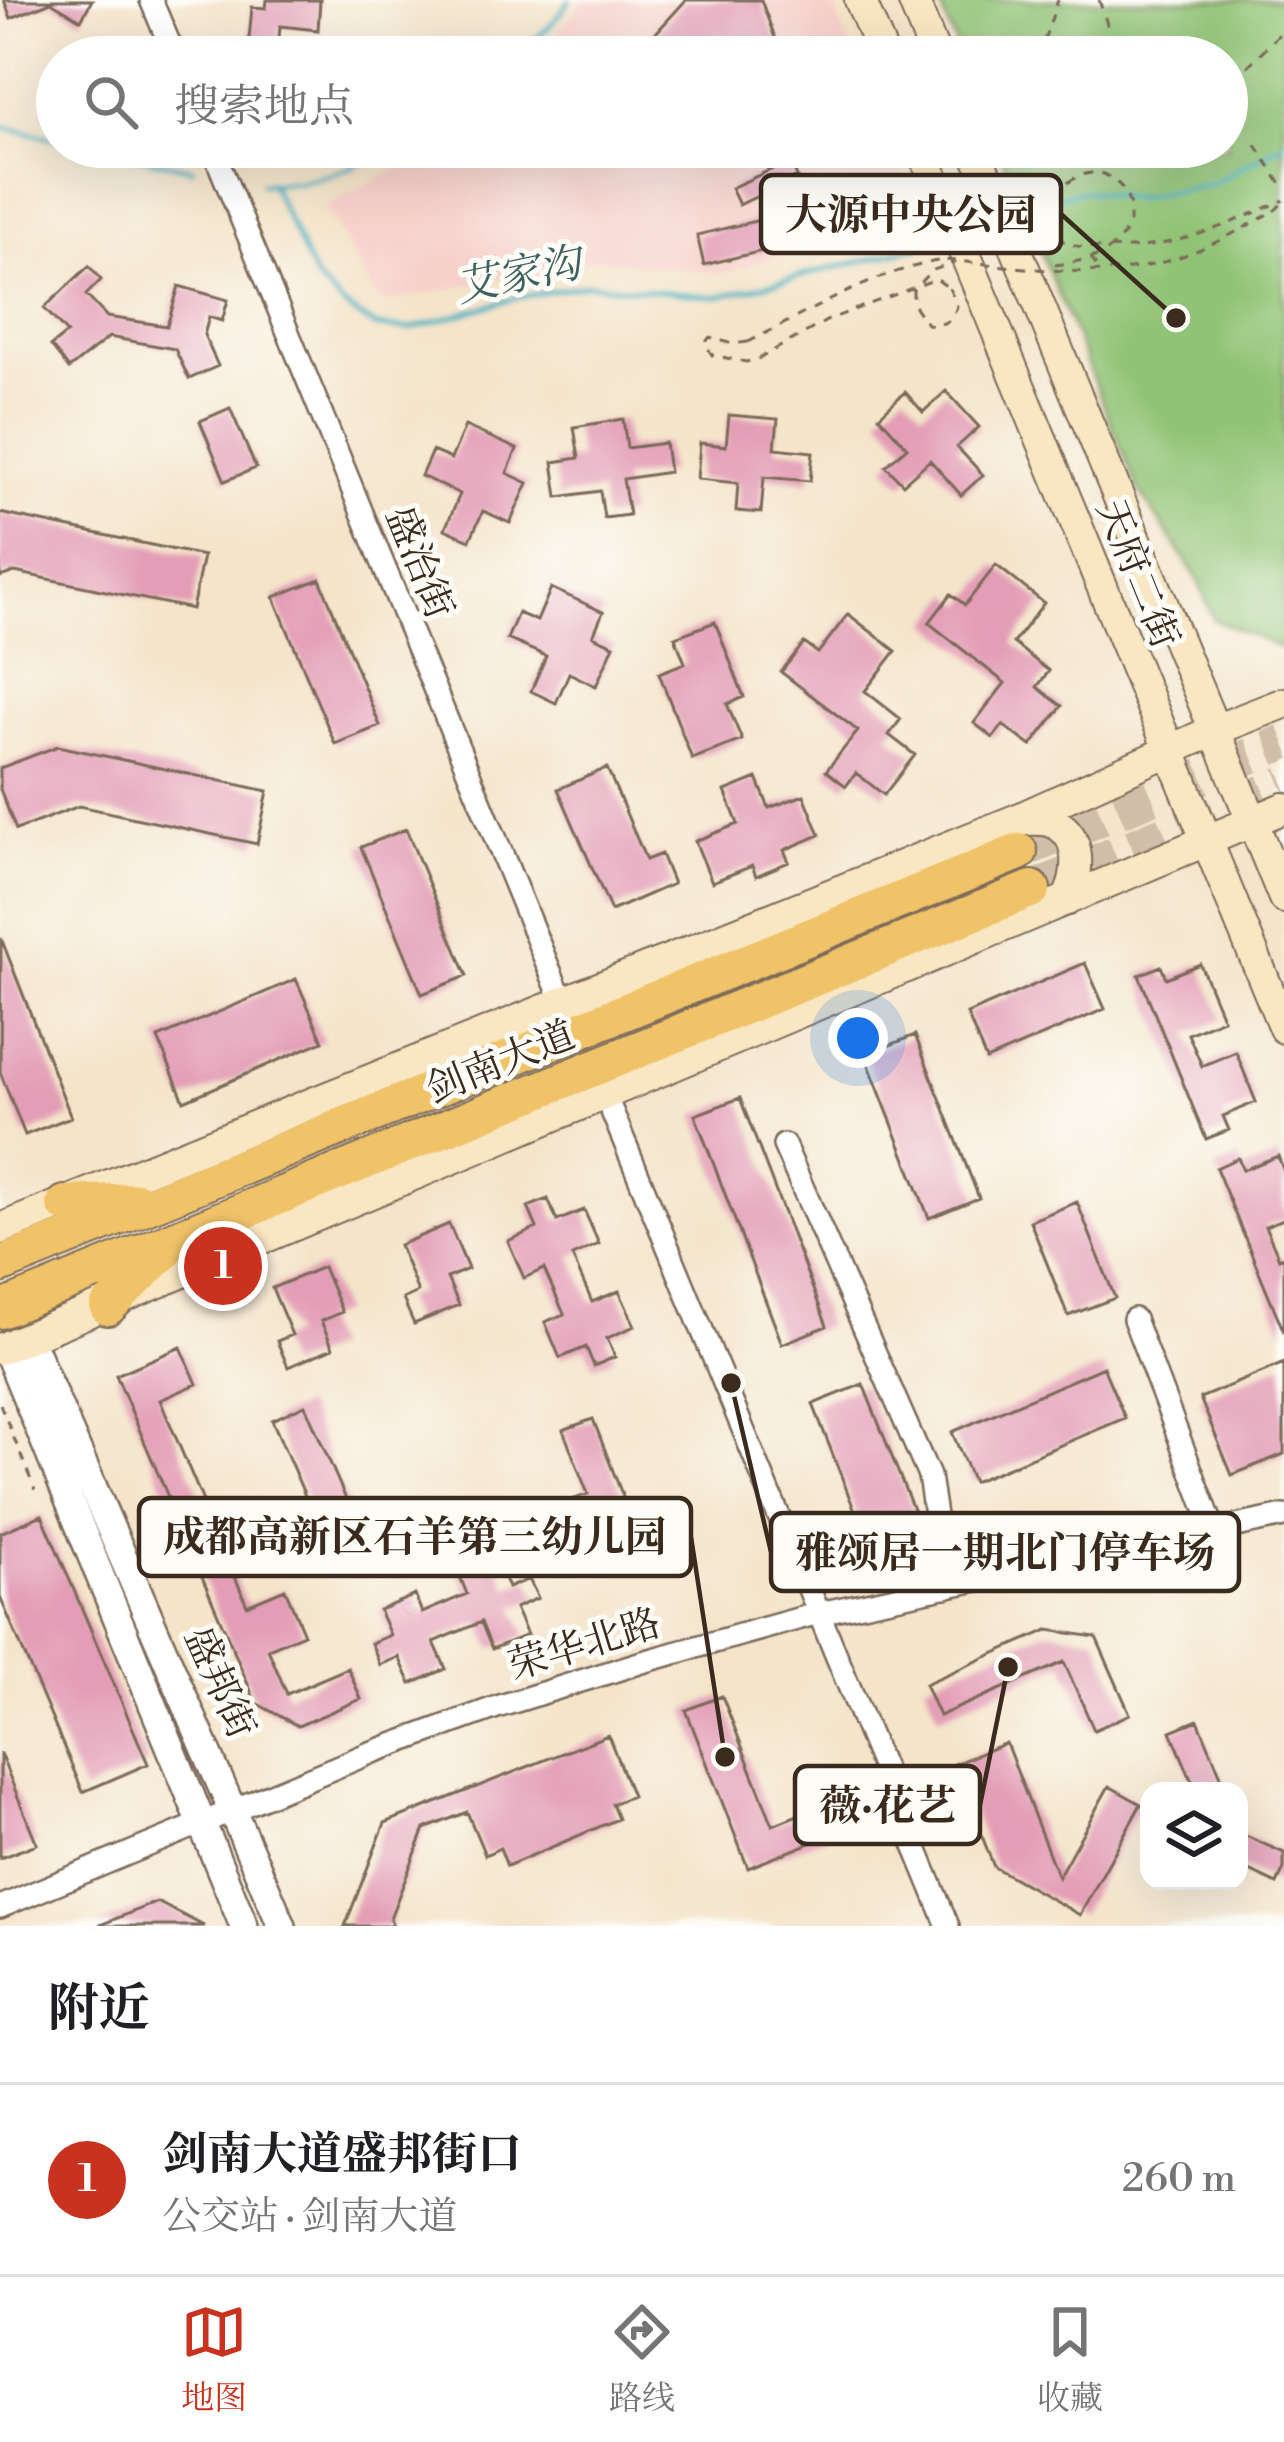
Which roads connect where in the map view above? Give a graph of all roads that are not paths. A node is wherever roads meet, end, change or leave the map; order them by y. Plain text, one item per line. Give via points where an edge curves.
1 (151, 0) edge
2 (860, 0) edge
3 (913, 0) edge
4 (166, 36) edge
5 (875, 36) edge
6 (928, 36) edge
7 (221, 168) edge
8 (930, 168) edge
9 (983, 168) edge
10 (1284, 703) edge
11 (1215, 730) junction
12 (1171, 752) junction
13 (1284, 808) edge
14 (1252, 821) junction
15 (1018, 836) junction
16 (1206, 838) junction
17 (1050, 895) junction
18 (1284, 898) edge
19 (563, 1005) junction
20 (1284, 1028) edge
21 (606, 1097) junction
22 (784, 1145) dead end
23 (164, 1200) junction
24 (65, 1204) junction
25 (0, 1229) edge
26 (180, 1237) junction
27 (0, 1265) edge
28 (108, 1307) junction
29 (0, 1310) edge
30 (1135, 1319) dead end
31 (12, 1345) edge
32 (1284, 1516) edge
33 (1214, 1531) junction
34 (946, 1587) junction
35 (819, 1613) junction
36 (236, 1811) junction
37 (203, 1826) junction
38 (0, 1907) edge
39 (244, 1926) edge
40 (282, 1926) edge
41 (948, 1926) edge

1 - 4 street
2 - 5 main road
3 - 6 main road
7 - 19 street, 盛治街
8 - 12 main road, 天府二街
9 - 11 main road, 天府二街
10 - 11 main road
11 - 12 main road
11 - 14 main road, 天府二街
12 - 15 main road
12 - 16 main road, 天府二街
13 - 14 main road
14 - 16 main road
14 - 18 main road, 天府二街
15 - 17 main road via 1053,822 1070,837 1077,880
15 - 19 main road
15 - 23 highway, 剑南大道
16 - 17 main road
16 - 20 main road, 天府二街
17 - 21 main road
17 - 26 highway, 剑南大道
19 - 24 main road
21 - 28 main road
21 - 35 street
22 - 34 street via 929,1476
23 - 24 highway
23 - 27 highway, 剑南大道
24 - 25 main road
26 - 28 highway
26 - 29 highway, 剑南大道
28 - 31 main road
30 - 33 street
31 - 36 street, 盛邦街
31 - 37 street, 盛邦街
32 - 33 street, 荣华北路
33 - 34 street, 荣华北路
34 - 35 street, 荣华北路
35 - 36 street, 荣华北路 via 497,1707
35 - 41 street
36 - 37 street, 荣华北路
36 - 40 street, 盛邦街
37 - 38 street, 荣华北路
37 - 39 street, 盛邦街

